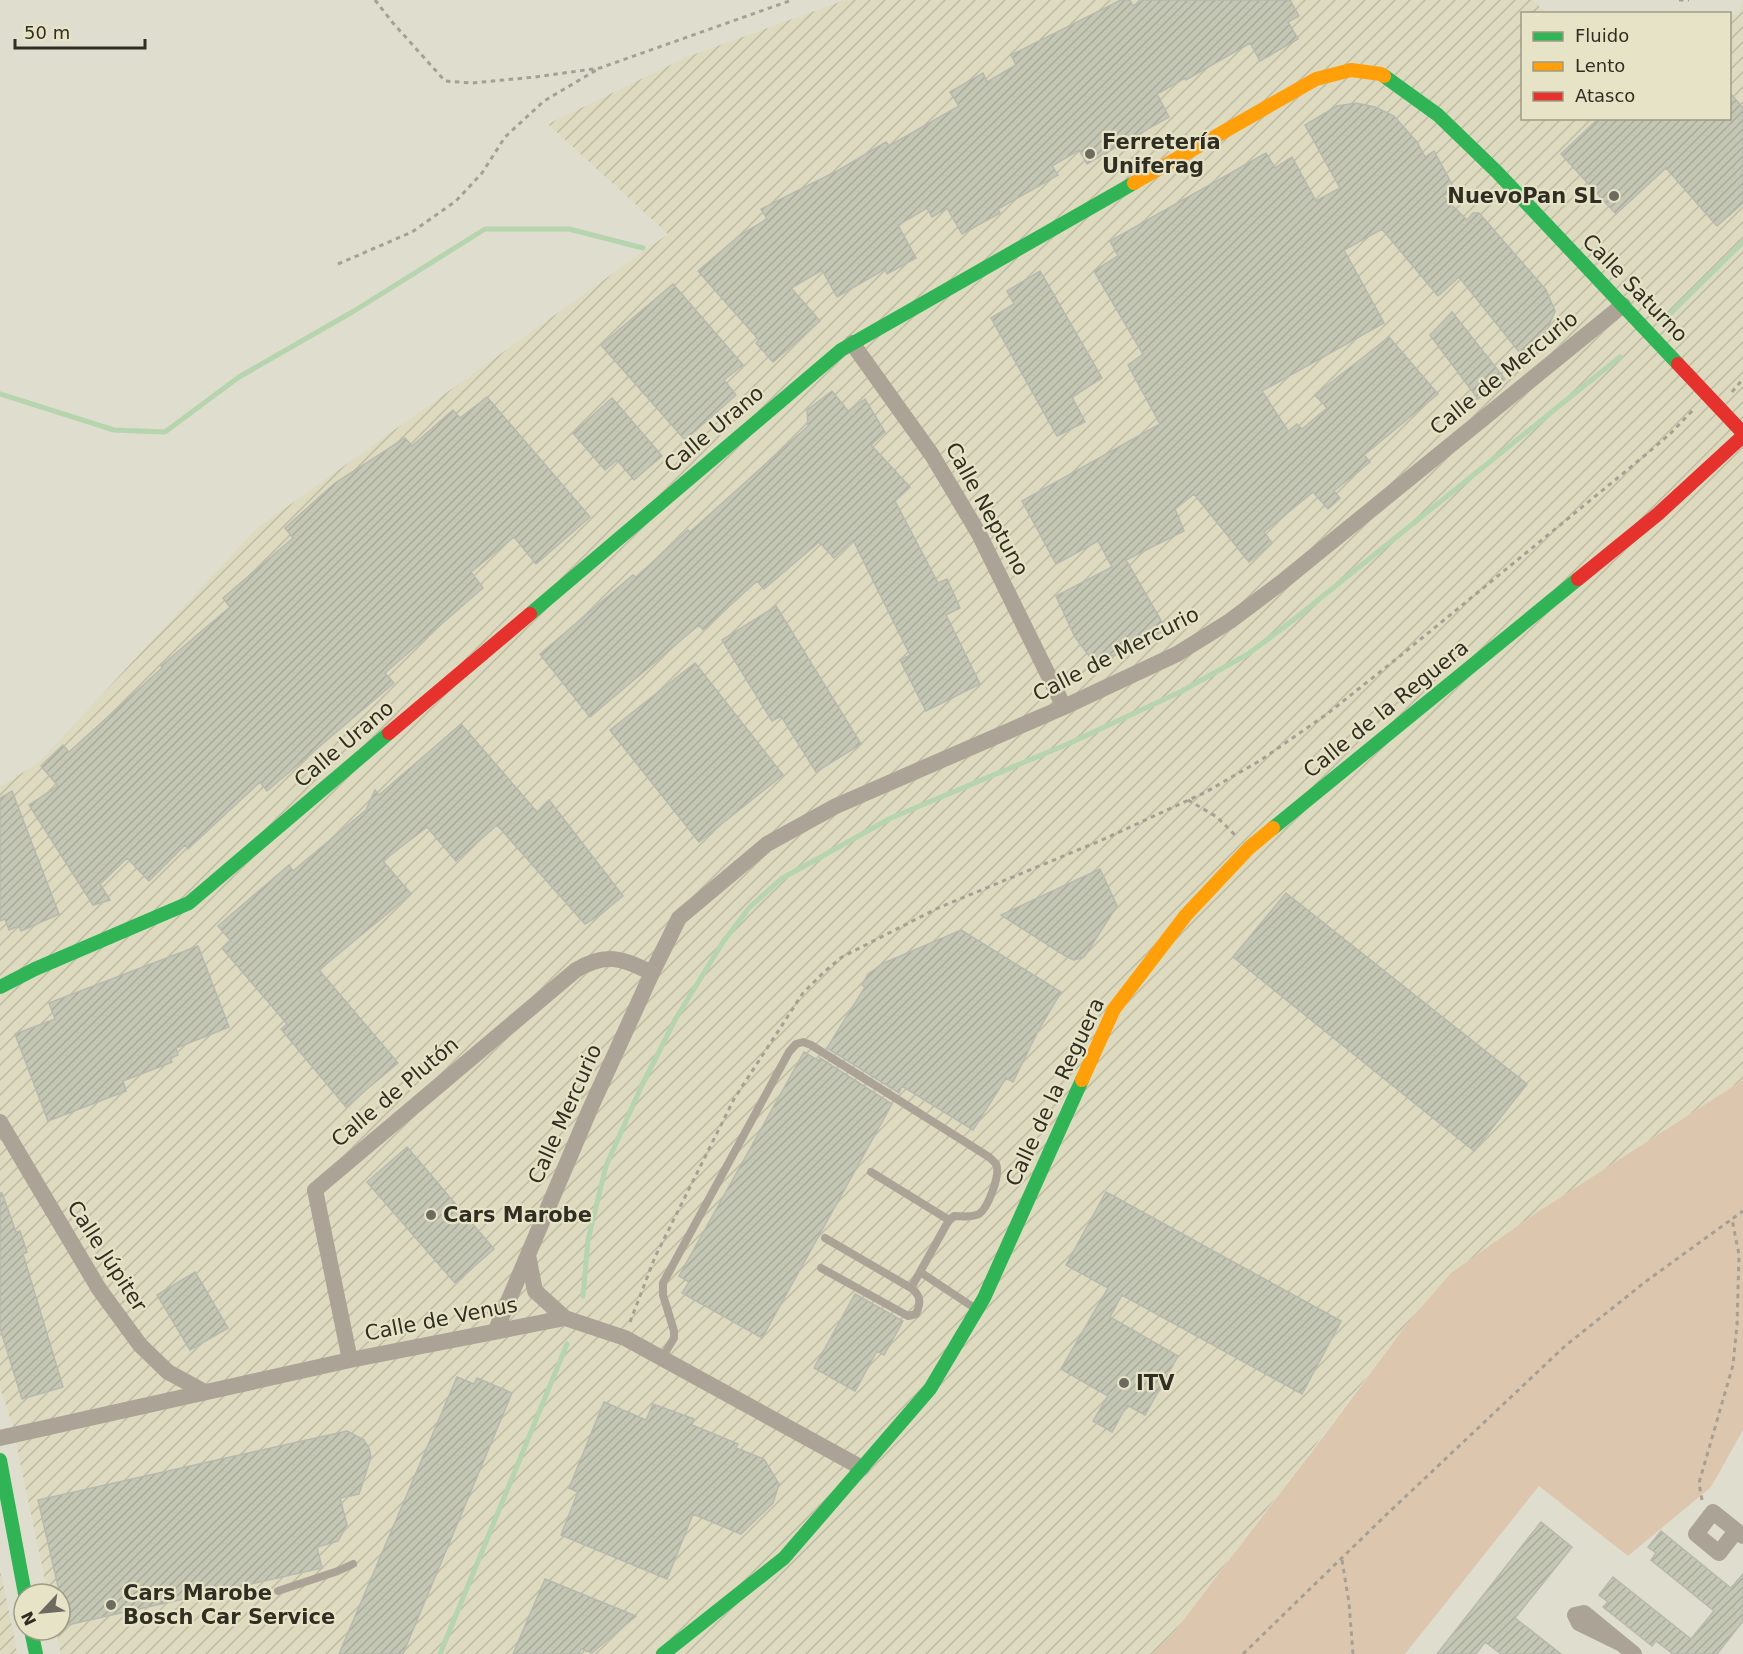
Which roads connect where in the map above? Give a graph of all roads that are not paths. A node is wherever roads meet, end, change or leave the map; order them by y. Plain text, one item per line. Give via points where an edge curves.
1 (1497, 172) joint
2 (1623, 305) junction
3 (852, 343) junction
4 (1743, 435) edge
5 (1064, 707) junction
6 (679, 918) joint
7 (652, 973) junction
8 (0, 987) edge
9 (0, 1122) edge
10 (871, 1172) dead end
11 (949, 1220) junction
12 (825, 1238) dead end
13 (528, 1255) junction
14 (820, 1268) dead end
15 (920, 1272) junction
16 (911, 1288) junction
17 (976, 1310) junction
18 (565, 1318) junction
19 (496, 1330) junction
20 (662, 1358) junction
21 (350, 1360) junction
22 (203, 1391) junction
23 (0, 1438) edge
24 (0, 1460) edge
25 (862, 1468) junction
26 (1740, 1534) edge
27 (353, 1564) dead end
28 (23, 1582) edge
29 (278, 1591) dead end
30 (1620, 1643) dead end
31 (663, 1654) edge
32 (1634, 1654) edge

1 - 2 street, Calle Saturno
1 - 3 street, Calle Urano via 1438,115 1382,74 1351,70 1316,79
2 - 4 street, Calle Saturno
2 - 5 street, Calle de Mercurio via 1230,621 1177,654
3 - 5 street, Calle Neptuno via 932,455 979,534
3 - 8 street, Calle Urano via 189,903
4 - 17 street, Calle de la Reguera via 1658,514 1249,848 1186,915 1114,1009
5 - 6 street, Calle de Mercurio via 826,811 767,844
6 - 7 street, Calle Mercurio
7 - 13 street, Calle Mercurio
7 - 21 street, Calle de Plutón via 618,958 590,962 576,970 315,1190
9 - 22 street, Calle Júpiter via 99,1289 140,1345 168,1372
10 - 11 lane
11 - 15 lane
11 - 20 lane via 954,1216 977,1215 983,1210 998,1178 996,1165 811,1045 796,1044 663,1283 674,1338
12 - 16 lane
13 - 18 street via 535,1291
13 - 19 street, Calle Mercurio
14 - 16 lane via 908,1316 916,1314 920,1306 919,1297
15 - 16 lane
15 - 17 lane
17 - 25 street, Calle de la Reguera via 930,1389
18 - 19 street, Calle de Venus
18 - 20 street, Calle de Venus via 624,1338
19 - 21 street, Calle de Venus
20 - 25 street, Calle de Venus
21 - 22 street, Calle de Venus
22 - 23 street, Calle de Venus
24 - 28 street
25 - 31 street, Calle de la Reguera via 784,1558
26 - 26 street via 1713,1512 1696,1534 1719,1553
27 - 29 lane
30 - 32 street

